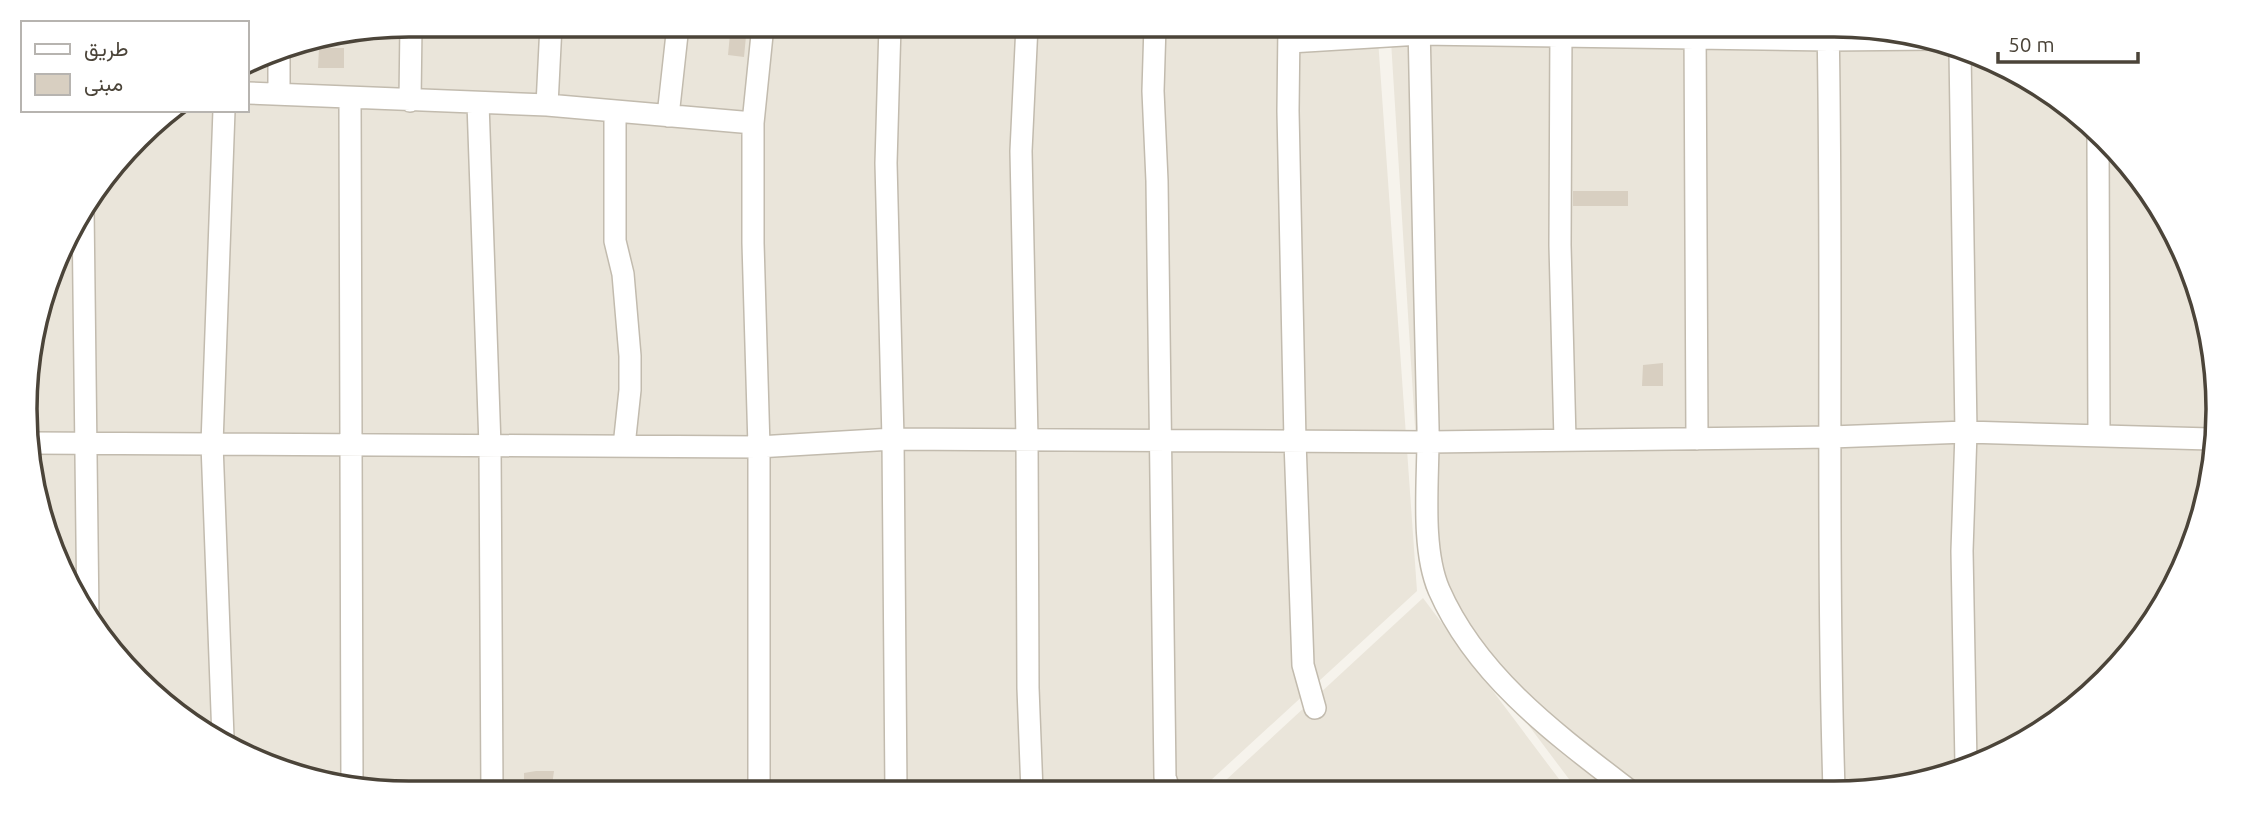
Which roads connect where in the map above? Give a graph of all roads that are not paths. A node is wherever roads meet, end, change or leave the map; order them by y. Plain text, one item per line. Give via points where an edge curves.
1 (411, 37) edge
2 (550, 37) edge
3 (677, 37) edge
4 (762, 37) edge
5 (890, 37) edge
6 (1026, 37) edge
7 (1155, 37) edge
8 (1289, 37) edge
9 (1420, 37) edge
10 (1561, 37) edge
11 (1695, 37) edge
12 (1828, 37) edge
13 (1960, 59) edge
14 (279, 61) edge
15 (248, 93) edge
16 (279, 94) junction
17 (350, 98) junction
18 (410, 101) junction
19 (478, 103) junction
20 (547, 105) junction
21 (615, 111) junction
22 (224, 112) edge
23 (668, 116) junction
24 (753, 123) junction
25 (2098, 147) edge
26 (83, 229) edge
27 (1966, 432) junction
28 (2099, 436) junction
29 (1831, 437) junction
30 (1027, 438) junction
31 (893, 439) junction
32 (1160, 439) junction
33 (1697, 439) junction
34 (2205, 439) edge
35 (1565, 440) junction
36 (1295, 441) junction
37 (1429, 442) junction
38 (39, 443) edge
39 (87, 444) junction
40 (212, 444) junction
41 (352, 445) junction
42 (490, 446) junction
43 (624, 446) junction
44 (759, 447) junction
45 (88, 597) edge
46 (1315, 708) dead end
47 (223, 731) edge
48 (1966, 757) edge
49 (352, 777) edge
50 (492, 781) edge
51 (759, 781) edge
52 (896, 781) edge
53 (1032, 781) edge
54 (1166, 781) edge
55 (1617, 781) edge
56 (1834, 781) edge

1 - 18 street
2 - 20 street
3 - 23 street
4 - 24 street
5 - 31 street via 886,163
6 - 30 street via 1021,151
7 - 32 street
8 - 36 street
9 - 37 street
10 - 35 street
11 - 33 street
12 - 29 street
13 - 27 street
14 - 16 street
15 - 16 street
16 - 17 street
17 - 18 street
17 - 41 street
18 - 19 street
19 - 20 street
19 - 42 street
20 - 21 street
21 - 23 street
21 - 43 street via 615,241 623,274 630,356
22 - 40 street
23 - 24 street
24 - 44 street
25 - 28 street
26 - 39 street
27 - 28 street
27 - 29 street
27 - 48 street via 1962,564
28 - 34 street
29 - 33 street
29 - 56 street
30 - 31 street
30 - 32 street
30 - 53 street
31 - 44 street
31 - 52 street
32 - 36 street
32 - 54 street
33 - 35 street
35 - 37 street
36 - 37 street
36 - 46 street via 1303,665
37 - 55 street via 1431,565 1451,613 1517,699
38 - 39 street
39 - 40 street
39 - 45 street
40 - 41 street
40 - 47 street
41 - 42 street
41 - 49 street
42 - 43 street
42 - 50 street
43 - 44 street
44 - 51 street

